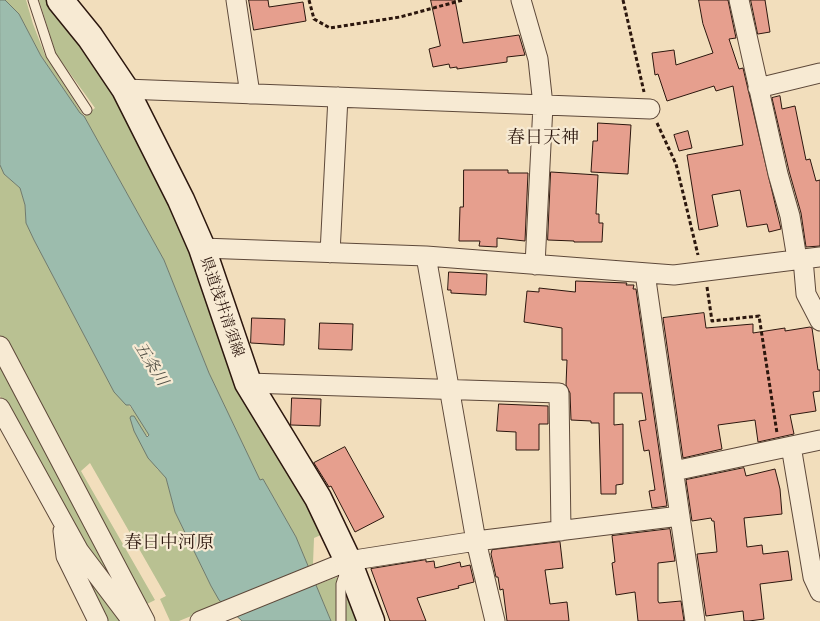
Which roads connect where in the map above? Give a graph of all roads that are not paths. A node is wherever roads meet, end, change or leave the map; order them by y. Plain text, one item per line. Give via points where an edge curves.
1 (33, 0) edge
2 (60, 0) edge
3 (236, 0) edge
4 (522, 0) edge
5 (740, 0) edge
6 (820, 73) edge
7 (758, 88) junction
8 (125, 89) junction
9 (250, 94) junction
10 (338, 97) junction
11 (543, 105) junction
12 (650, 109) road end
13 (87, 110) dead end
14 (202, 248) junction
15 (330, 253) junction
16 (426, 256) junction
17 (807, 258) edge
18 (535, 265) junction
19 (645, 273) junction
20 (820, 321) edge
21 (0, 346) edge
22 (248, 383) junction
23 (449, 390) junction
24 (0, 408) edge
25 (820, 440) edge
26 (786, 447) junction
27 (674, 471) junction
28 (680, 516) junction
29 (61, 517) junction
30 (561, 531) junction
31 (476, 541) junction
32 (341, 563) junction
33 (820, 592) edge
34 (98, 621) edge
35 (132, 621) edge
36 (145, 621) edge
37 (200, 621) edge
38 (341, 621) edge
39 (371, 621) edge
40 (495, 621) edge
41 (695, 621) edge

1 - 13 lane via 51,55
2 - 8 main road, 県道浅井清須線
3 - 9 street
4 - 11 street via 538,59
5 - 7 street
6 - 7 street
7 - 17 street via 790,216
8 - 9 street
8 - 14 main road, 県道浅井清須線
9 - 10 street
10 - 11 street
10 - 15 street
11 - 12 street
11 - 18 street
14 - 15 street
14 - 22 main road, 県道浅井清須線
15 - 16 street
16 - 18 street
16 - 23 street
17 - 19 street via 674,275
17 - 20 street via 806,294
18 - 19 street
19 - 27 street
21 - 36 street
22 - 23 street
22 - 32 main road, 県道浅井清須線 via 318,498
23 - 30 street via 559,393
23 - 31 street
24 - 29 street
25 - 26 street
26 - 27 street
26 - 33 street via 813,577
27 - 28 street
28 - 30 street
28 - 41 street
29 - 34 street via 66,556
29 - 35 street via 79,551
30 - 31 street
31 - 32 street
31 - 40 street
32 - 37 street
32 - 38 lane
32 - 39 main road, 県道浅井清須線

